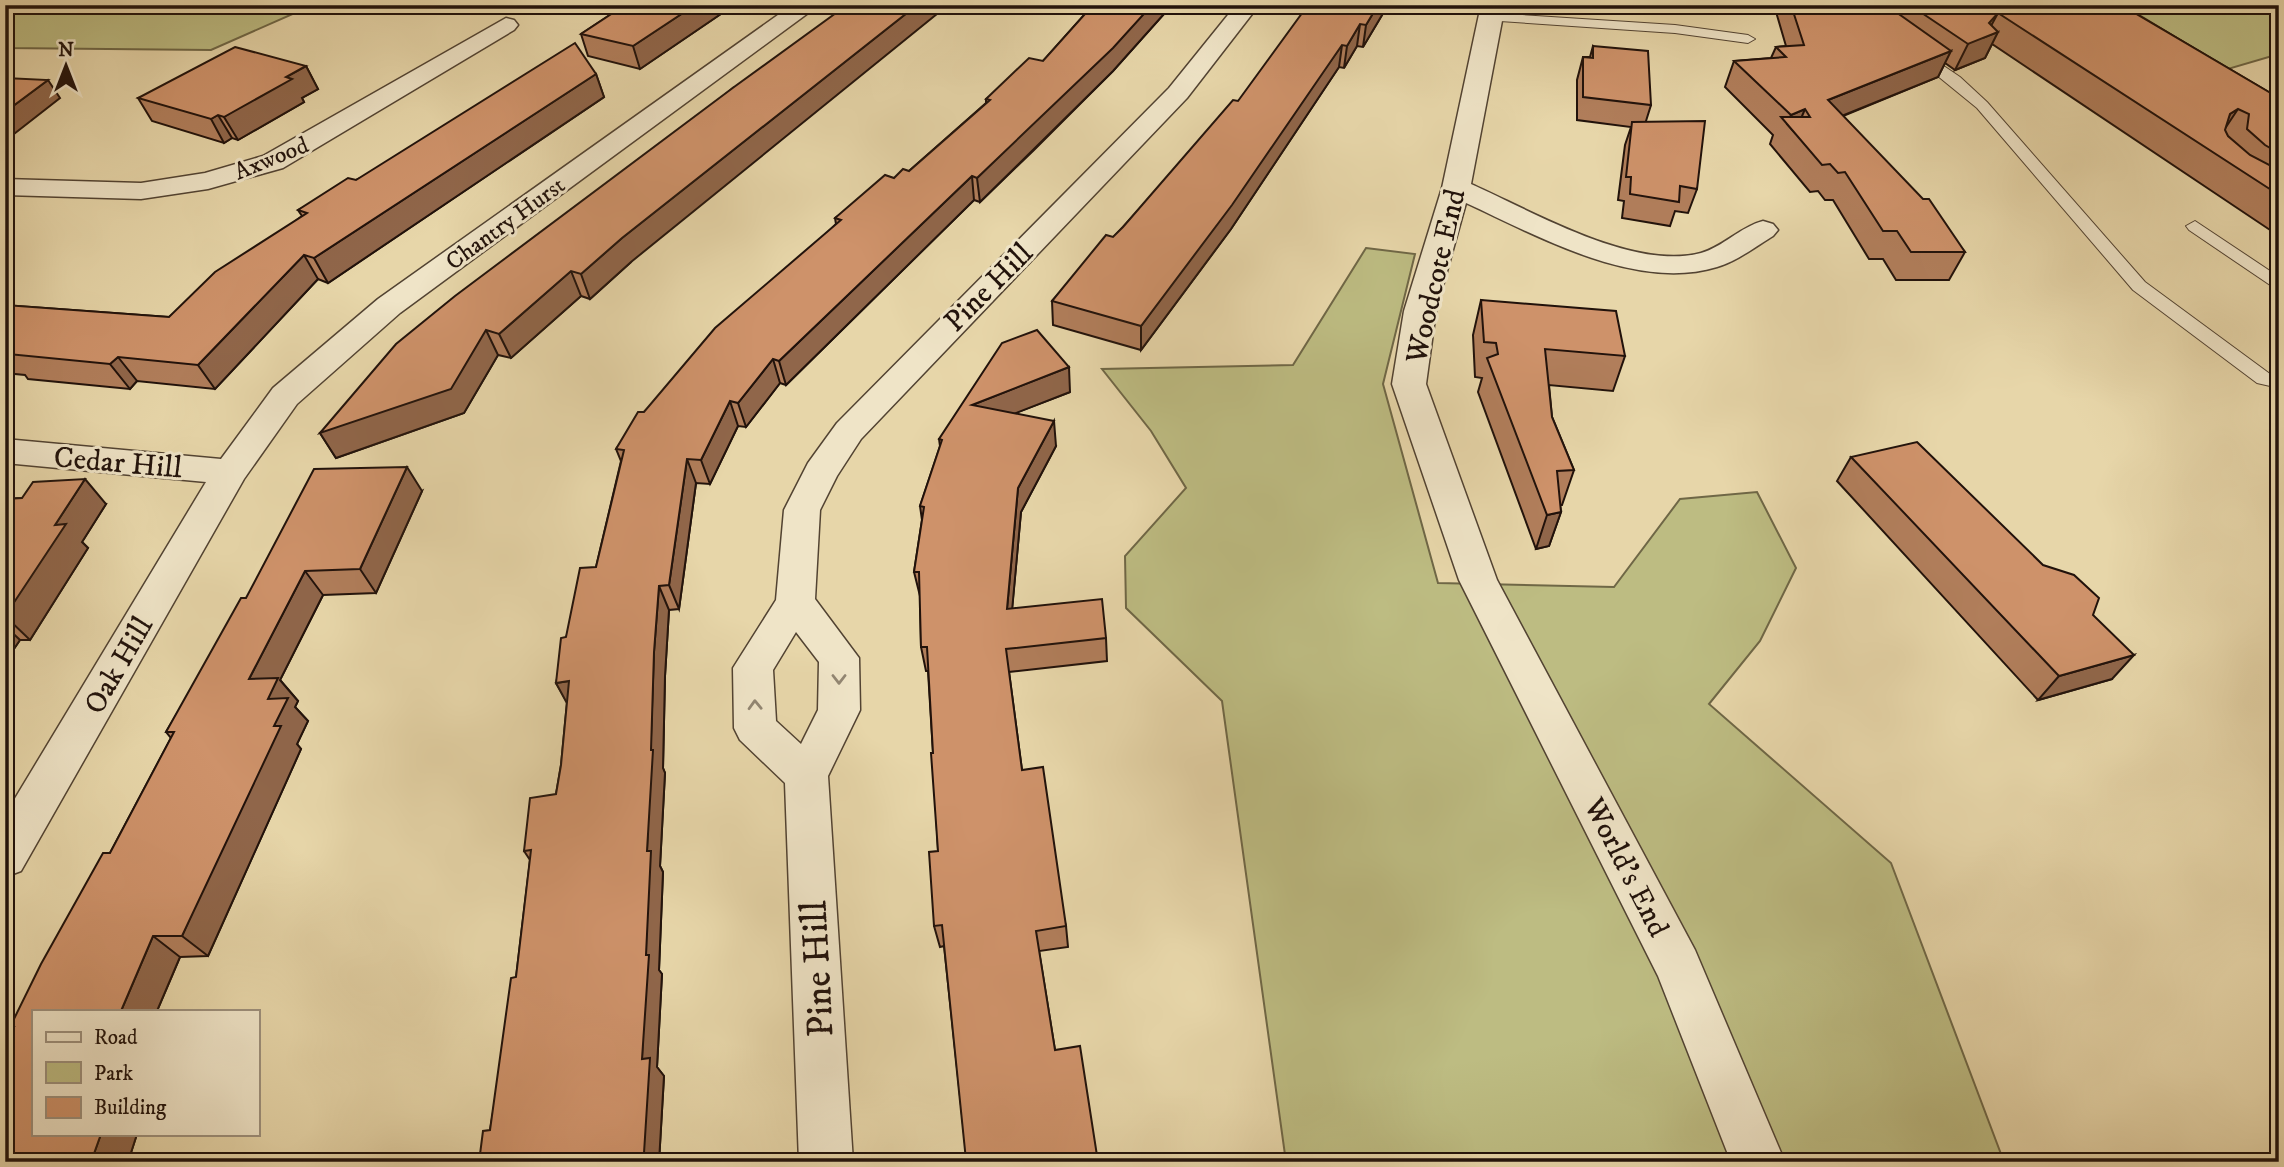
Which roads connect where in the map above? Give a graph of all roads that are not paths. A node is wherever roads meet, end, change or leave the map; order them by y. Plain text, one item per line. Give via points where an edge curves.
1 (808, 5) edge
2 (1248, 5) edge
3 (1491, 11) edge
4 (506, 25) dead end
5 (1748, 39) dead end
6 (1905, 43) edge
7 (5, 187) edge
8 (1456, 188) junction
9 (2195, 226) dead end
10 (1763, 230) dead end
11 (2279, 286) edge
12 (2279, 382) edge
13 (5, 451) edge
14 (230, 472) junction
15 (1478, 580) joint
16 (795, 602) junction
17 (806, 776) junction
18 (5, 857) edge
19 (826, 1162) edge
20 (1758, 1162) edge

1 - 14 street, Chantry Hurst via 370,322 285,396
2 - 16 street, Pine Hill via 1178,93 849,430 802,510
3 - 5 lane
3 - 8 street, Woodcote End
4 - 7 street, Axwood via 273,162 208,181 141,191
6 - 12 lane via 1982,105 2139,286 2264,379
8 - 10 street via 1605,253 1644,261 1706,261
8 - 15 street, Woodcote End via 1420,311 1409,384
9 - 11 lane
13 - 14 street, Cedar Hill
14 - 18 street, Oak Hill
15 - 20 street, World's End via 1678,966
16 -> 17 street, Pine Hill via 839,658 839,710
17 -> 16 street, Pine Hill via 755,727 754,668
17 - 19 street, Pine Hill

